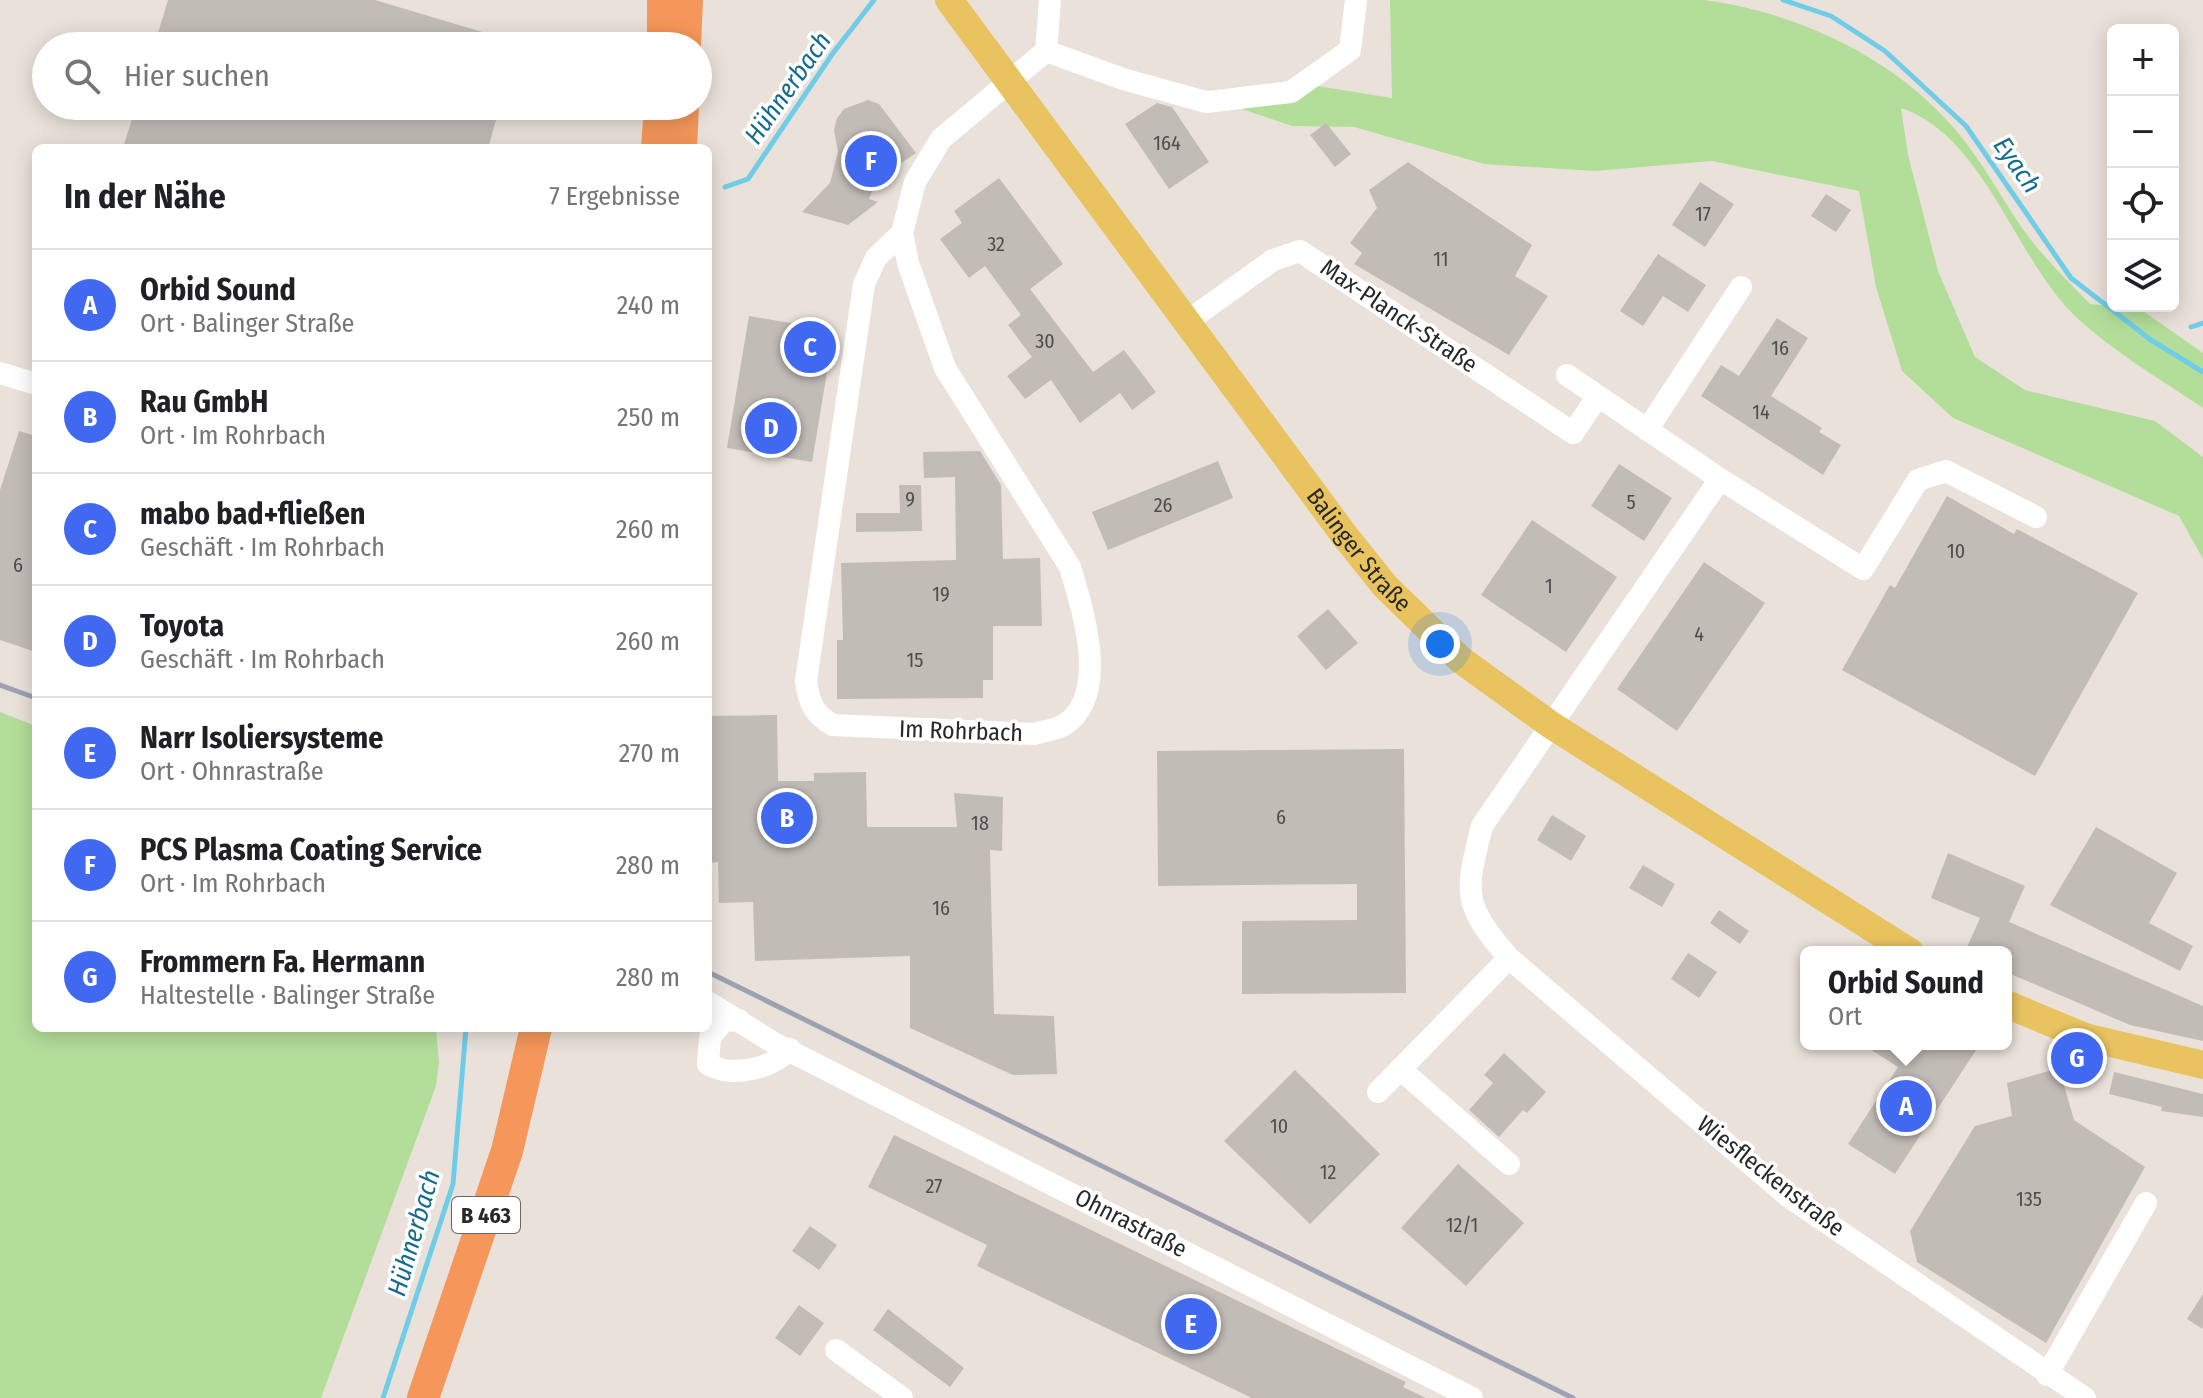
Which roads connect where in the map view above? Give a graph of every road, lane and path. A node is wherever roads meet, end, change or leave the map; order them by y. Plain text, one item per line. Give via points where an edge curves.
1 (663, 0) edge
2 (687, 0) edge
3 (949, 0) edge
4 (1050, 0) edge
5 (1356, 0) edge
6 (663, 32) edge
7 (686, 32) edge
8 (1046, 51) junction
9 (1009, 81) junction
10 (659, 120) edge
11 (682, 120) edge
12 (657, 144) edge
13 (681, 144) edge
14 (902, 233) junction
15 (1741, 287) dead end
16 (1185, 323) junction
17 (0, 373) edge
18 (1567, 375) dead end
19 (32, 383) edge
20 (1598, 396) junction
21 (1647, 430) junction
22 (1720, 479) junction
23 (2036, 517) dead end
24 (1551, 725) junction
25 (1901, 946) edge
26 (1509, 958) junction
27 (712, 1004) edge
28 (2012, 1007) edge
29 (739, 1020) junction
30 (535, 1032) edge
31 (790, 1049) junction
32 (2203, 1065) edge
33 (1400, 1069) junction
34 (1378, 1092) dead end
35 (1509, 1164) dead end
36 (2146, 1203) dead end
37 (836, 1350) dead end
38 (2047, 1375) junction
39 (423, 1398) edge
40 (902, 1398) edge
41 (1472, 1398) edge
42 (2085, 1398) edge

1 - 6 highway
2 - 7 highway
3 - 9 main road, Balinger Straße
4 - 8 street
5 - 8 street via 1350,50 1291,92 1206,102
8 - 9 street, Im Rohrbach
9 - 14 street, Im Rohrbach via 941,139 915,182
9 - 16 main road, Balinger Straße
10 - 12 highway
11 - 13 highway
14 - 14 street, Im Rohrbach via 945,368 1070,567 1079,596 1089,641 1089,681 1080,707 1064,725 1034,734 833,725 818,716 809,701 806,681 864,284 876,258
15 - 21 street
16 - 20 street, Max-Planck-Straße via 1273,260 1300,251 1573,433
16 - 24 main road, Balinger Straße via 1385,586 1461,660
17 - 19 street
18 - 20 street
20 - 21 street
21 - 22 street
22 - 23 street via 1863,569 1918,480 1946,471
22 - 24 street
24 - 25 main road, Balinger Straße
24 - 26 street, Wiesfleckenstraße via 1482,826 1468,884 1481,926
26 - 33 street
26 - 38 street, Wiesfleckenstraße via 1789,1197
27 - 29 street, Ohnrastraße
28 - 32 main road via 2085,1037
29 - 31 street, Ohnrastraße
29 - 31 street via 724,1021 710,1037 708,1064 720,1071 741,1070 771,1062
30 - 39 highway, B 463 via 507,1151
31 - 41 street, Ohnrastraße
33 - 34 street
33 - 35 street
36 - 38 street
37 - 40 street
38 - 42 street, Wiesfleckenstraße

